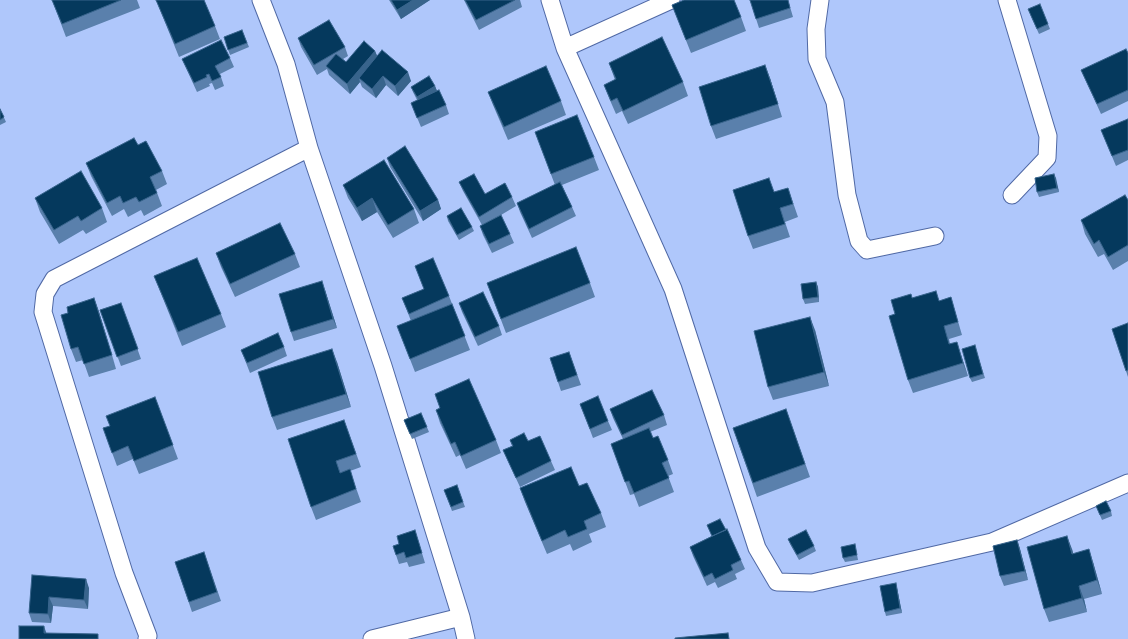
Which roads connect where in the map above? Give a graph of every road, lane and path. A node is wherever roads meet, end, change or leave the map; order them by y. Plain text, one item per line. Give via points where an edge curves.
1 (261, 0) edge
2 (550, 0) edge
3 (671, 0) edge
4 (820, 0) edge
5 (1007, 0) edge
6 (565, 48) junction
7 (309, 148) junction
8 (1012, 195) dead end
9 (935, 236) dead end
10 (1128, 483) edge
11 (461, 617) junction
12 (147, 639) edge
13 (372, 639) edge
14 (466, 639) edge

1 - 7 street via 286,64
2 - 6 street
3 - 6 street
4 - 9 street via 816,29 817,59 835,102 847,195 859,241 867,250
5 - 8 street via 1048,136 1047,158
6 - 10 street via 673,289 757,548 777,582 812,583 992,542
7 - 11 street via 383,366
7 - 12 street via 54,279 45,294 43,312
11 - 13 street
11 - 14 street

